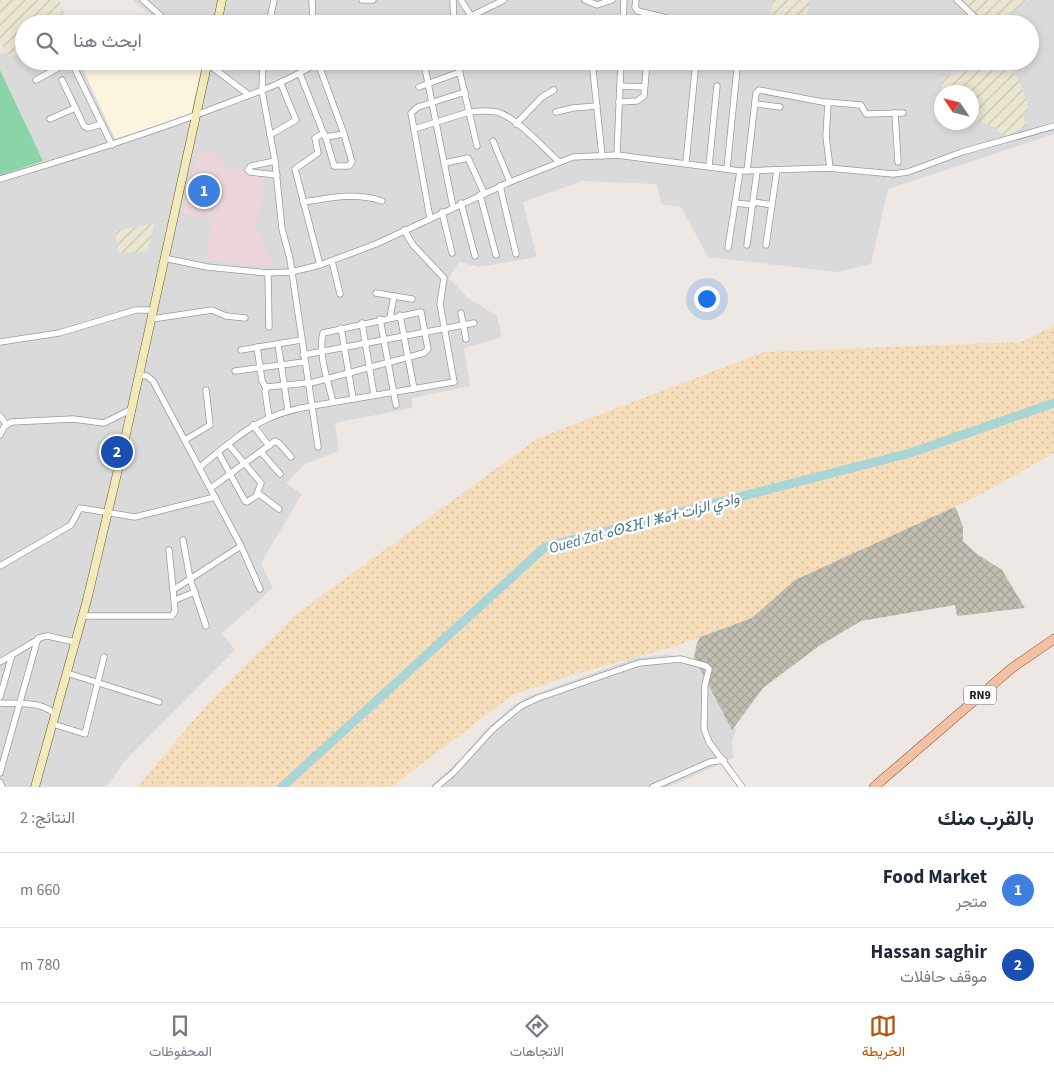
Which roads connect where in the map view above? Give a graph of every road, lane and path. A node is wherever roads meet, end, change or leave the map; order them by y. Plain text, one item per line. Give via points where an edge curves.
1 (143, 0) edge
2 (222, 0) edge
3 (274, 0) edge
4 (312, 0) edge
5 (362, 0) edge
6 (373, 0) edge
7 (453, 0) edge
8 (460, 0) edge
9 (504, 0) edge
10 (585, 0) edge
11 (612, 0) edge
12 (624, 0) edge
13 (636, 0) edge
14 (957, 0) edge
15 (160, 15) edge
16 (219, 15) edge
17 (271, 15) edge
18 (313, 15) edge
19 (454, 15) edge
20 (470, 15) edge
21 (473, 15) edge
22 (623, 15) edge
23 (652, 15) edge
24 (973, 15) edge
25 (54, 70) edge
26 (75, 70) edge
27 (206, 70) edge
28 (217, 70) edge
29 (263, 70) edge
30 (306, 70) edge
31 (322, 70) edge
32 (426, 70) edge
33 (593, 70) edge
34 (621, 70) edge
35 (646, 70) edge
36 (695, 70) edge
37 (737, 70) edge
38 (460, 72) joint
39 (300, 74) junction
40 (36, 80) dead end
41 (62, 80) dead end
42 (430, 83) junction
43 (281, 84) junction
44 (620, 86) junction
45 (717, 86) dead end
46 (419, 87) dead end
47 (644, 87) junction
48 (554, 90) dead end
49 (262, 91) junction
50 (464, 92) junction
51 (248, 95) junction
52 (434, 102) junction
53 (619, 102) junction
54 (826, 102) junction
55 (755, 104) junction
56 (597, 106) junction
57 (780, 107) dead end
58 (75, 108) junction
59 (469, 112) junction
60 (556, 112) dead end
61 (895, 113) junction
62 (903, 113) dead end
63 (196, 115) junction
64 (50, 119) dead end
65 (438, 122) junction
66 (102, 124) junction
67 (516, 124) junction
68 (1054, 126) edge
69 (414, 129) junction
70 (344, 134) junction
71 (270, 136) junction
72 (325, 136) junction
73 (493, 141) dead end
74 (112, 145) junction
75 (477, 146) dead end
76 (602, 156) junction
77 (617, 156) junction
78 (275, 162) junction
79 (559, 162) junction
80 (898, 162) dead end
81 (445, 163) junction
82 (686, 163) junction
83 (709, 166) junction
84 (830, 168) junction
85 (726, 169) junction
86 (777, 170) junction
87 (740, 171) junction
88 (747, 171) junction
89 (757, 171) junction
90 (277, 175) junction
91 (0, 179) edge
92 (510, 182) junction
93 (500, 186) junction
94 (482, 194) junction
95 (382, 201) dead end
96 (303, 202) junction
97 (461, 203) junction
98 (735, 203) junction
99 (753, 203) junction
100 (772, 205) junction
101 (453, 207) junction
102 (442, 212) junction
103 (430, 218) junction
104 (404, 230) junction
105 (748, 245) dead end
106 (766, 245) dead end
107 (728, 248) dead end
108 (452, 253) dead end
109 (516, 254) dead end
110 (496, 255) dead end
111 (475, 256) dead end
112 (164, 258) junction
113 (332, 261) junction
114 (320, 265) junction
115 (291, 272) junction
116 (268, 273) junction
117 (376, 292) dead end
118 (340, 294) dead end
119 (394, 296) junction
120 (412, 299) dead end
121 (154, 310) junction
122 (461, 312) dead end
123 (400, 315) junction
124 (390, 317) junction
125 (245, 318) dead end
126 (152, 319) junction
127 (380, 320) junction
128 (474, 322) dead end
129 (362, 323) junction
130 (463, 324) junction
131 (269, 328) dead end
132 (341, 328) junction
133 (443, 328) junction
134 (424, 331) junction
135 (403, 335) junction
136 (383, 339) junction
137 (466, 339) dead end
138 (301, 340) junction
139 (0, 342) edge
140 (364, 343) junction
141 (278, 344) junction
142 (257, 347) junction
143 (344, 347) junction
144 (241, 350) dead end
145 (323, 351) junction
146 (303, 355) junction
147 (407, 358) junction
148 (304, 362) junction
149 (388, 364) junction
150 (281, 365) junction
151 (260, 367) junction
152 (368, 368) junction
153 (235, 371) dead end
154 (348, 374) junction
155 (139, 375) junction
156 (328, 380) junction
157 (307, 383) junction
158 (284, 385) junction
159 (266, 388) junction
160 (414, 388) junction
161 (206, 390) dead end
162 (393, 391) junction
163 (374, 395) junction
164 (353, 398) junction
165 (333, 402) junction
166 (396, 405) dead end
167 (312, 406) junction
168 (132, 409) junction
169 (288, 410) junction
170 (0, 416) edge
171 (270, 416) junction
172 (6, 424) junction
173 (253, 425) junction
174 (0, 435) edge
175 (185, 440) junction
176 (228, 444) junction
177 (269, 446) junction
178 (318, 446) dead end
179 (218, 452) junction
180 (261, 452) junction
181 (291, 457) dead end
182 (245, 464) junction
183 (200, 467) junction
184 (230, 474) junction
185 (280, 474) dead end
186 (211, 488) junction
187 (257, 494) junction
188 (215, 497) junction
189 (279, 508) dead end
190 (108, 514) junction
191 (183, 540) dead end
192 (241, 546) junction
193 (169, 550) dead end
194 (0, 566) edge
195 (190, 579) junction
196 (260, 589) dead end
197 (173, 590) junction
198 (195, 592) junction
199 (175, 600) junction
200 (82, 616) junction
201 (206, 626) dead end
202 (38, 638) junction
203 (1054, 639) edge
204 (75, 642) junction
205 (12, 655) junction
206 (104, 657) dead end
207 (0, 662) edge
208 (67, 673) junction
209 (99, 683) junction
210 (0, 697) edge
211 (159, 702) dead end
212 (0, 703) edge
213 (18, 704) junction
214 (55, 714) junction
215 (53, 724) junction
216 (724, 760) junction
217 (0, 772) edge
218 (35, 787) edge
219 (436, 787) edge
220 (652, 787) edge
221 (742, 787) edge
222 (874, 787) edge

1 - 15 street
2 - 16 street
3 - 17 street
4 - 18 street
5 - 6 street
7 - 19 street
8 - 20 street
9 - 21 street
10 - 11 street via 597,5
12 - 22 street
13 - 23 street via 638,11
14 - 24 street
25 - 40 street
26 - 66 street
27 - 63 street
28 - 51 street
29 - 49 street
30 - 39 street
31 - 70 street
32 - 42 street
33 - 56 street
34 - 44 street
35 - 47 street
36 - 82 street
37 - 85 street
38 - 42 street
38 - 50 street
39 - 43 street
39 - 72 street
41 - 58 street
42 - 46 street
42 - 52 street
43 - 49 street
43 - 71 street via 296,120
44 - 47 street
44 - 53 street
45 - 83 street
47 - 53 street via 641,100
48 - 67 street via 542,97
49 - 51 street
49 - 71 street
50 - 52 street
50 - 59 street
51 - 63 street
52 - 65 street
52 - 69 street via 412,110
53 - 77 street
54 - 55 street via 759,90
54 - 61 street via 862,105 866,114
54 - 84 street
55 - 57 street
55 - 88 street
56 - 60 street
56 - 76 street
58 - 64 street
58 - 66 street via 84,126
59 - 65 street
59 - 67 street via 498,112
59 - 75 street
61 - 62 street
61 - 80 street
63 - 74 street
63 - 112 street
65 - 69 street
65 - 81 street
66 - 74 street
67 - 79 street
68 - 84 street via 908,172 893,174
69 - 103 street
70 - 72 street
70 - 72 street via 352,162 349,166 334,166
71 - 78 street
72 - 96 street via 315,138 318,153 295,169
73 - 92 street
74 - 91 street
76 - 77 street
76 - 79 street via 573,157
77 - 82 street
78 - 90 street
78 - 90 street via 251,166 248,170
79 - 92 street
81 - 94 street via 468,158
81 - 101 street
82 - 83 street
83 - 85 street
84 - 86 street
85 - 87 street
86 - 89 street
86 - 100 street
87 - 88 street
87 - 98 street
88 - 89 street
89 - 99 street
90 - 115 street via 282,229
92 - 93 street
93 - 94 street
93 - 109 street
94 - 97 street
94 - 110 street
95 - 96 street via 352,195
96 - 114 street
97 - 101 street
97 - 111 street
98 - 99 street
98 - 107 street
99 - 100 street
99 - 105 street
100 - 106 street
101 - 102 street
102 - 103 street
102 - 108 street
103 - 104 street
104 - 113 street
104 - 133 street via 412,245 444,278 440,304
112 - 116 street via 207,267
112 - 121 street
113 - 114 street
113 - 118 street
114 - 115 street
115 - 116 street
115 - 138 street
116 - 131 street
117 - 119 street
119 - 120 street
119 - 124 street
121 - 126 street
121 - 139 street via 136,310 59,333
122 - 130 street
123 - 124 street
123 - 134 street via 420,311
123 - 135 street
124 - 127 street
125 - 126 street via 226,316 212,310
126 - 155 street
127 - 129 street
127 - 136 street
128 - 130 street
129 - 132 street
129 - 140 street
130 - 133 street
130 - 137 street
132 - 143 street
132 - 145 street via 323,333
133 - 134 street
133 - 160 street via 454,382
134 - 135 street
134 - 147 street via 426,351
135 - 136 street
135 - 147 street
136 - 140 street
136 - 149 street
138 - 141 street
138 - 146 street
140 - 143 street
140 - 152 street
141 - 142 street
141 - 150 street
142 - 144 street
142 - 151 street
143 - 145 street
143 - 154 street
145 - 146 street
145 - 156 street
146 - 148 street
147 - 149 street
147 - 160 street
148 - 150 street
148 - 157 street
149 - 152 street
149 - 162 street
150 - 151 street
150 - 158 street
151 - 153 street
151 - 159 street
152 - 154 street
152 - 163 street
154 - 156 street
154 - 164 street
155 - 168 street
155 - 175 street via 148,376 153,381
156 - 157 street
156 - 165 street
157 - 158 street
157 - 167 street
158 - 159 street
158 - 169 street
159 - 171 street
160 - 162 street
161 - 175 street via 210,425
162 - 163 street
162 - 166 street
163 - 164 street
164 - 165 street
165 - 167 street
167 - 169 street
167 - 178 street
168 - 172 street via 104,423 73,419
168 - 190 street
169 - 171 street
170 - 172 street
171 - 173 street
172 - 174 street
173 - 176 street
173 - 177 street
175 - 183 street
176 - 179 street
176 - 182 street
177 - 180 street
177 - 181 street via 277,441
179 - 183 street
179 - 184 street
180 - 182 street
180 - 185 street
182 - 184 street
182 - 187 street via 261,483
183 - 186 street
184 - 186 street
184 - 187 street via 245,501 250,501
186 - 188 street
187 - 189 street
188 - 190 street via 135,517
188 - 192 street
190 - 194 street via 80,508 71,525
190 - 200 street
191 - 195 street
192 - 195 street
192 - 196 street
193 - 197 street
195 - 197 street
195 - 198 street
197 - 199 street
198 - 199 street
198 - 201 street
199 - 200 street via 174,614 168,617
200 - 204 street
202 - 204 street via 48,636
202 - 205 street
202 - 213 street
203 - 222 main road, RN9 via 1012,668
204 - 208 street
205 - 207 street
205 - 210 street
206 - 209 street
208 - 209 street
208 - 214 street
209 - 211 street
209 - 215 street via 85,734
212 - 213 street
213 - 214 street via 48,707
213 - 217 street
214 - 215 street
215 - 218 street
216 - 219 street via 709,742 704,729 705,685 709,669 680,659 664,660 639,663 521,706 493,729 453,774
216 - 220 street via 710,762
216 - 221 street

